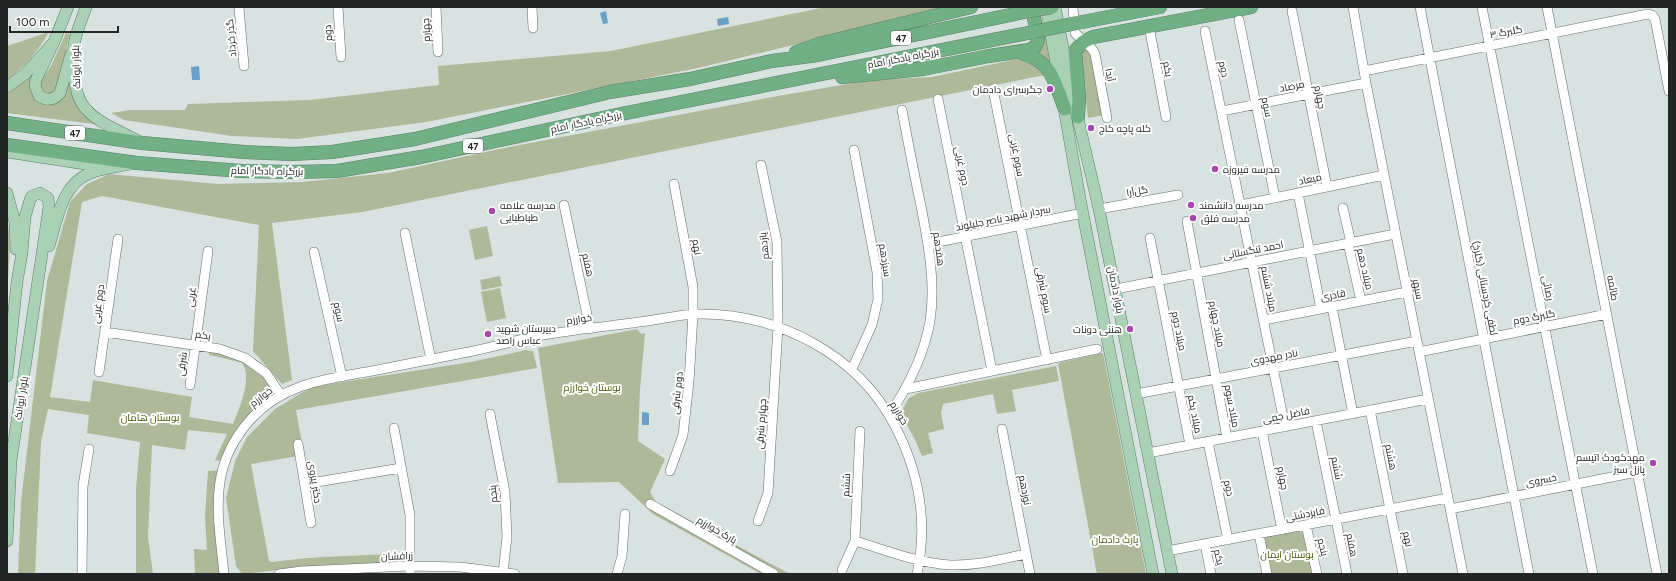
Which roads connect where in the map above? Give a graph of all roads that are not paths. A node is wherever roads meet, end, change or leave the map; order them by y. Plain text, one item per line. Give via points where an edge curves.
1 (68, 7) edge
2 (86, 7) edge
3 (239, 7) edge
4 (338, 7) edge
5 (436, 7) edge
6 (532, 7) edge
7 (970, 7) edge
8 (1046, 7) edge
9 (1052, 7) edge
10 (1055, 7) edge
11 (1072, 7) edge
12 (1160, 7) edge
13 (1251, 7) edge
14 (1353, 7) edge
15 (1420, 7) edge
16 (1482, 7) edge
17 (1547, 7) edge
18 (1030, 9) edge
19 (1292, 11) dead end
20 (1239, 20) dead end
21 (1149, 26) junction
22 (533, 28) dead end
23 (1205, 31) dead end
24 (1552, 34) junction
25 (54, 42) junction
26 (1083, 42) junction
27 (74, 45) junction
28 (1490, 46) junction
29 (438, 52) dead end
30 (1019, 52) junction
31 (341, 57) dead end
32 (1430, 58) junction
33 (772, 61) junction
34 (244, 66) dead end
35 (1364, 71) junction
36 (805, 78) junction
37 (1366, 83) junction
38 (7, 87) edge
39 (993, 89) dead end
40 (1669, 91) edge
41 (1308, 94) junction
42 (938, 99) dead end
43 (1256, 104) junction
44 (1065, 109) junction
45 (902, 110) dead end
46 (1222, 111) junction
47 (1078, 117) junction
48 (1166, 117) dead end
49 (1107, 118) dead end
50 (7, 123) edge
51 (142, 143) junction
52 (7, 145) edge
53 (854, 150) dead end
54 (7, 152) edge
55 (137, 163) junction
56 (761, 165) dead end
57 (109, 168) junction
58 (1384, 175) junction
59 (674, 184) dead end
60 (1327, 187) junction
61 (7, 193) edge
62 (1298, 193) junction
63 (1178, 195) dead end
64 (1275, 198) junction
65 (564, 205) dead end
66 (1241, 205) junction
67 (1100, 208) junction
68 (1343, 208) dead end
69 (1083, 213) junction
70 (1187, 221) dead end
71 (1020, 226) junction
72 (405, 234) dead end
73 (1396, 234) junction
74 (965, 237) junction
75 (1150, 238) dead end
76 (118, 239) dead end
77 (1349, 243) junction
78 (928, 244) junction
79 (1310, 250) junction
80 (208, 251) dead end
81 (314, 252) dead end
82 (1252, 262) junction
83 (1196, 273) junction
84 (38, 279) junction
85 (1158, 280) junction
86 (17, 282) junction
87 (1116, 289) junction
88 (1407, 292) junction
89 (1361, 301) junction
90 (1332, 307) junction
91 (1322, 309) junction
92 (693, 314) junction
93 (1607, 314) junction
94 (1264, 320) junction
95 (778, 326) junction
96 (1545, 326) junction
97 (590, 329) junction
98 (105, 332) junction
99 (1484, 339) junction
100 (1417, 341) junction
101 (196, 345) junction
102 (1097, 349) dead end
103 (1419, 352) junction
104 (1342, 355) junction
105 (431, 360) junction
106 (1047, 360) junction
107 (1274, 368) junction
108 (852, 369) junction
109 (992, 371) junction
110 (99, 372) dead end
111 (7, 376) edge
112 (342, 377) junction
113 (1216, 379) junction
114 (190, 385) dead end
115 (1179, 386) junction
116 (906, 389) junction
117 (1136, 394) junction
118 (281, 395) junction
119 (1428, 399) junction
120 (1370, 410) junction
121 (490, 414) dead end
122 (1353, 414) junction
123 (889, 415) junction
124 (1316, 421) junction
125 (1286, 427) junction
126 (394, 428) dead end
127 (1002, 430) dead end
128 (860, 431) dead end
129 (1262, 431) junction
130 (1227, 438) junction
131 (1208, 442) junction
132 (298, 444) dead end
133 (1190, 445) junction
134 (89, 449) dead end
135 (1148, 453) junction
136 (401, 468) junction
137 (670, 471) dead end
138 (1637, 472) junction
139 (304, 484) junction
140 (1576, 484) junction
141 (1515, 496) junction
142 (1448, 498) junction
143 (650, 504) dead end
144 (1390, 509) junction
145 (1450, 509) junction
146 (625, 514) dead end
147 (1336, 519) junction
148 (758, 521) dead end
149 (311, 523) dead end
150 (1306, 525) junction
151 (1282, 530) junction
152 (1259, 534) junction
153 (1228, 540) junction
154 (7, 541) edge
155 (854, 541) junction
156 (1205, 544) junction
157 (1167, 551) junction
158 (1026, 554) junction
159 (920, 561) junction
160 (410, 570) edge
161 (842, 570) dead end
162 (351, 571) edge
163 (503, 573) junction
164 (82, 574) edge
165 (224, 574) edge
166 (279, 574) edge
167 (515, 574) edge
168 (617, 574) edge
169 (774, 574) edge
170 (918, 574) edge
171 (1030, 574) edge
172 (1153, 574) edge
173 (1172, 574) edge
174 (1211, 574) edge
175 (1267, 574) edge
176 (1317, 574) edge
177 (1347, 574) edge
178 (1404, 574) edge
179 (1463, 574) edge
180 (1529, 574) edge
181 (1593, 574) edge
182 (1657, 574) edge

1 - 25 main road
2 - 27 main road, بلوار ایوانک
3 - 34 street, گذر خرداد
4 - 31 street, دوم
5 - 29 street, چهارم
6 - 22 street
7 - 33 highway via 819,44
8 - 44 main road, بلوار دادمان
9 - 18 highway, بزرگراه یادگار امام / 47, bridge
10 - 47 main road, بلوار دادمان
11 - 26 street, آیدا via 1075,33
12 - 36 highway, بزرگراه یادگار امام / 47, bridge
13 - 21 highway
14 - 35 street, سپهر
15 - 32 street, لطفی کردستانی (گلرخ)
16 - 28 street, رضائی
17 - 24 street, طائمه
18 - 30 highway via 1037,44 1035,48
18 - 33 highway, بزرگراه یادگار امام / 47 via 818,55
19 - 41 street, چهارم
20 - 43 street, سوم
21 - 26 highway via 1093,37
21 - 48 street, یکم
23 - 46 street, دوم
24 - 28 street, گلبرگ ۳
24 - 40 street, گلبرگ ۳ via 1652,15 1655,19
24 - 93 street, طائمه
25 - 27 main road via 36,80 37,93 44,99 60,93
25 - 38 main road via 25,74
26 - 47 highway via 1074,50 1080,98
26 - 49 street, آیدا via 1095,54
27 - 51 main road, بلوار ایوانک via 75,83 80,101 98,119
28 - 32 street, گلبرگ ۳
28 - 96 street, رضائی
30 - 36 highway via 923,70
30 - 44 highway via 1039,60 1050,70
32 - 35 street, گلبرگ ۳
32 - 99 street, لطفی کردستانی (گلرخ)
33 - 51 highway, بزرگراه یادگار امام / 47 via 690,79 610,92 415,139 332,152 244,152
35 - 37 street, سپهر
36 - 55 highway, بزرگراه یادگار امام / 47 via 421,157 337,171 242,171
37 - 41 street, مرصاد
37 - 58 street, سپهر
39 - 71 street, سوم غربی
41 - 43 street, مرصاد
41 - 60 street, چهارم
42 - 74 street, دوم غربی
43 - 46 street, مرصاد
43 - 64 street, سوم
44 - 69 main road, بلوار دادمان
45 - 78 street, هفدهم
46 - 66 street, دوم
47 - 67 main road, بلوار دادمان
50 - 51 highway, بزرگراه یادگار امام / 47
52 - 55 highway, بزرگراه یادگار امام / 47
53 - 108 street, سیزدهم via 877,272 878,299 872,325
54 - 57 main road
55 - 57 main road
56 - 95 street, یازدهم via 777,242
57 - 84 main road via 87,174 68,191
58 - 60 street, میعاد
58 - 73 street, سپهر
59 - 92 street, نهم via 693,287
60 - 62 street, میعاد
61 - 86 main road via 15,222
62 - 64 street, میعاد
62 - 79 street
63 - 67 street, گل‌آرا
64 - 66 street, میعاد
65 - 97 street, هفتم
66 - 82 street, میلاد ششم
67 - 87 main road, بلوار دادمان
68 - 77 street, میلاد دهم
69 - 71 street, سردار شهید ناصر جلیلوند
69 - 172 main road, بلوار دادمان
70 - 83 street, میلاد چهارم
71 - 74 street, سردار شهید ناصر جلیلوند
71 - 106 street, سوم شرقی
72 - 105 street
73 - 77 street, احمد تنگستانی
73 - 88 street, سپهر
74 - 78 street, سردار شهید ناصر جلیلوند
74 - 109 street
75 - 85 street, میلاد دوم
76 - 98 street, دوم غربی
77 - 79 street, احمد تنگستانی
77 - 89 street, میلاد دهم
78 - 116 street, هفدهم via 933,286 930,321 922,350
79 - 82 street, احمد تنگستانی
79 - 91 street
80 - 101 street, غربی
81 - 112 street, سوم
82 - 83 street, احمد تنگستانی
82 - 94 street, میلاد ششم
83 - 85 street, احمد تنگستانی
83 - 113 street, میلاد چهارم
84 - 86 main road via 49,202 46,195 40,193 32,196 27,206 22,260
84 - 154 main road, بلوار ایوانک via 11,461
85 - 87 street, احمد تنگستانی
85 - 115 street, میلاد دوم
86 - 111 main road, بلوار ایوانک
87 - 117 main road, بلوار دادمان
88 - 89 street, قادری
88 - 100 street, سپهر
89 - 90 street, قادری
90 - 91 street, قادری
90 - 104 street
91 - 94 street, قادری
92 - 95 street, خوارزم via 733,316
92 - 97 street, خوارزم
92 - 137 street, دوم شرقی via 683,435
93 - 96 street, گلبرگ دوم
93 - 138 street, طائمه
94 - 107 street
95 - 108 street, خوارزم via 813,343
95 - 148 street, چهارم شرقی via 768,494
96 - 99 street, گلبرگ دوم
96 - 140 street, رضائی
97 - 105 street, خوارزم via 534,337
98 - 101 street, یکم
98 - 110 street, دوم غربی
99 - 103 street, گلبرگ دوم
99 - 141 street, لطفی کردستانی (گلرخ)
100 - 103 street, سپهر
100 - 104 street, نادر مهدوی
101 - 114 street, شرقی
101 - 118 street, یکم via 220,349 245,358 266,374
102 - 106 street
103 - 119 street, سپهر
104 - 107 street, نادر مهدوی
104 - 122 street
105 - 112 street, خوارزم
106 - 109 street
107 - 113 street, نادر مهدوی
107 - 125 street
108 - 123 street, خوارزم
109 - 116 street
112 - 118 street, خوارزم via 309,383
113 - 115 street, نادر مهدوی
113 - 130 street, میلاد سوم
115 - 117 street, نادر مهدوی
115 - 133 street, میلاد یکم
116 - 123 street, هفدهم
117 - 135 main road, بلوار دادمان
118 - 165 street, خوارزم via 252,418 235,441 223,464 218,493 218,514
119 - 120 street, فاضل جمی
119 - 142 street, سپهر
120 - 122 street, فاضل جمی
120 - 144 street, هشتم
121 - 163 street, پنجم via 505,492 507,537
122 - 124 street, فاضل جمی
123 - 159 street, خوارزم via 905,446 917,486 922,521
124 - 125 street, فاضل جمی
124 - 147 street, ششم
125 - 129 street, فاضل جمی
126 - 136 street
127 - 158 street, نوزدهم
128 - 155 street, ششم
129 - 130 street, فاضل جمی
129 - 151 street, چهارم
130 - 131 street, فاضل جمی
131 - 133 street, فاضل جمی
131 - 153 street, دوم
132 - 139 street, دکتر پیروی
133 - 135 street, فاضل جمی
134 - 164 street via 84,486
135 - 157 main road, بلوار دادمان
136 - 139 street
136 - 160 street via 410,516
138 - 140 street, خسروی
138 - 182 street, طائمه
139 - 149 street, دکتر پیروی
140 - 141 street, خسروی
140 - 181 street, رضائی
141 - 145 street, خسروی
141 - 180 street, لطفی کردستانی (گلرخ)
142 - 144 street, فایزدشتی
142 - 145 street, سپهر
143 - 169 street, پارک خوارزم
144 - 147 street, فایزدشتی
144 - 178 street, نهم
145 - 179 street, سپهر
146 - 168 street via 622,556
147 - 150 street, فایزدشتی
147 - 177 street, هفتم
150 - 151 street, فایزدشتی
150 - 176 street, پنجم
151 - 152 street, فایزدشتی
152 - 153 street, فایزدشتی
152 - 175 street
153 - 156 street, فایزدشتی
155 - 159 street
155 - 161 street, ششم
156 - 157 street, فایزدشتی
156 - 174 street, یکم
157 - 173 main road, بلوار دادمان
158 - 159 street via 981,563 950,565
158 - 171 street, نوزدهم
159 - 170 street, خوارزم
160 - 162 street, زرافشان
160 - 163 street, زرافشان via 460,568
162 - 166 street, زرافشان via 302,571
163 - 167 street, زرافشان

